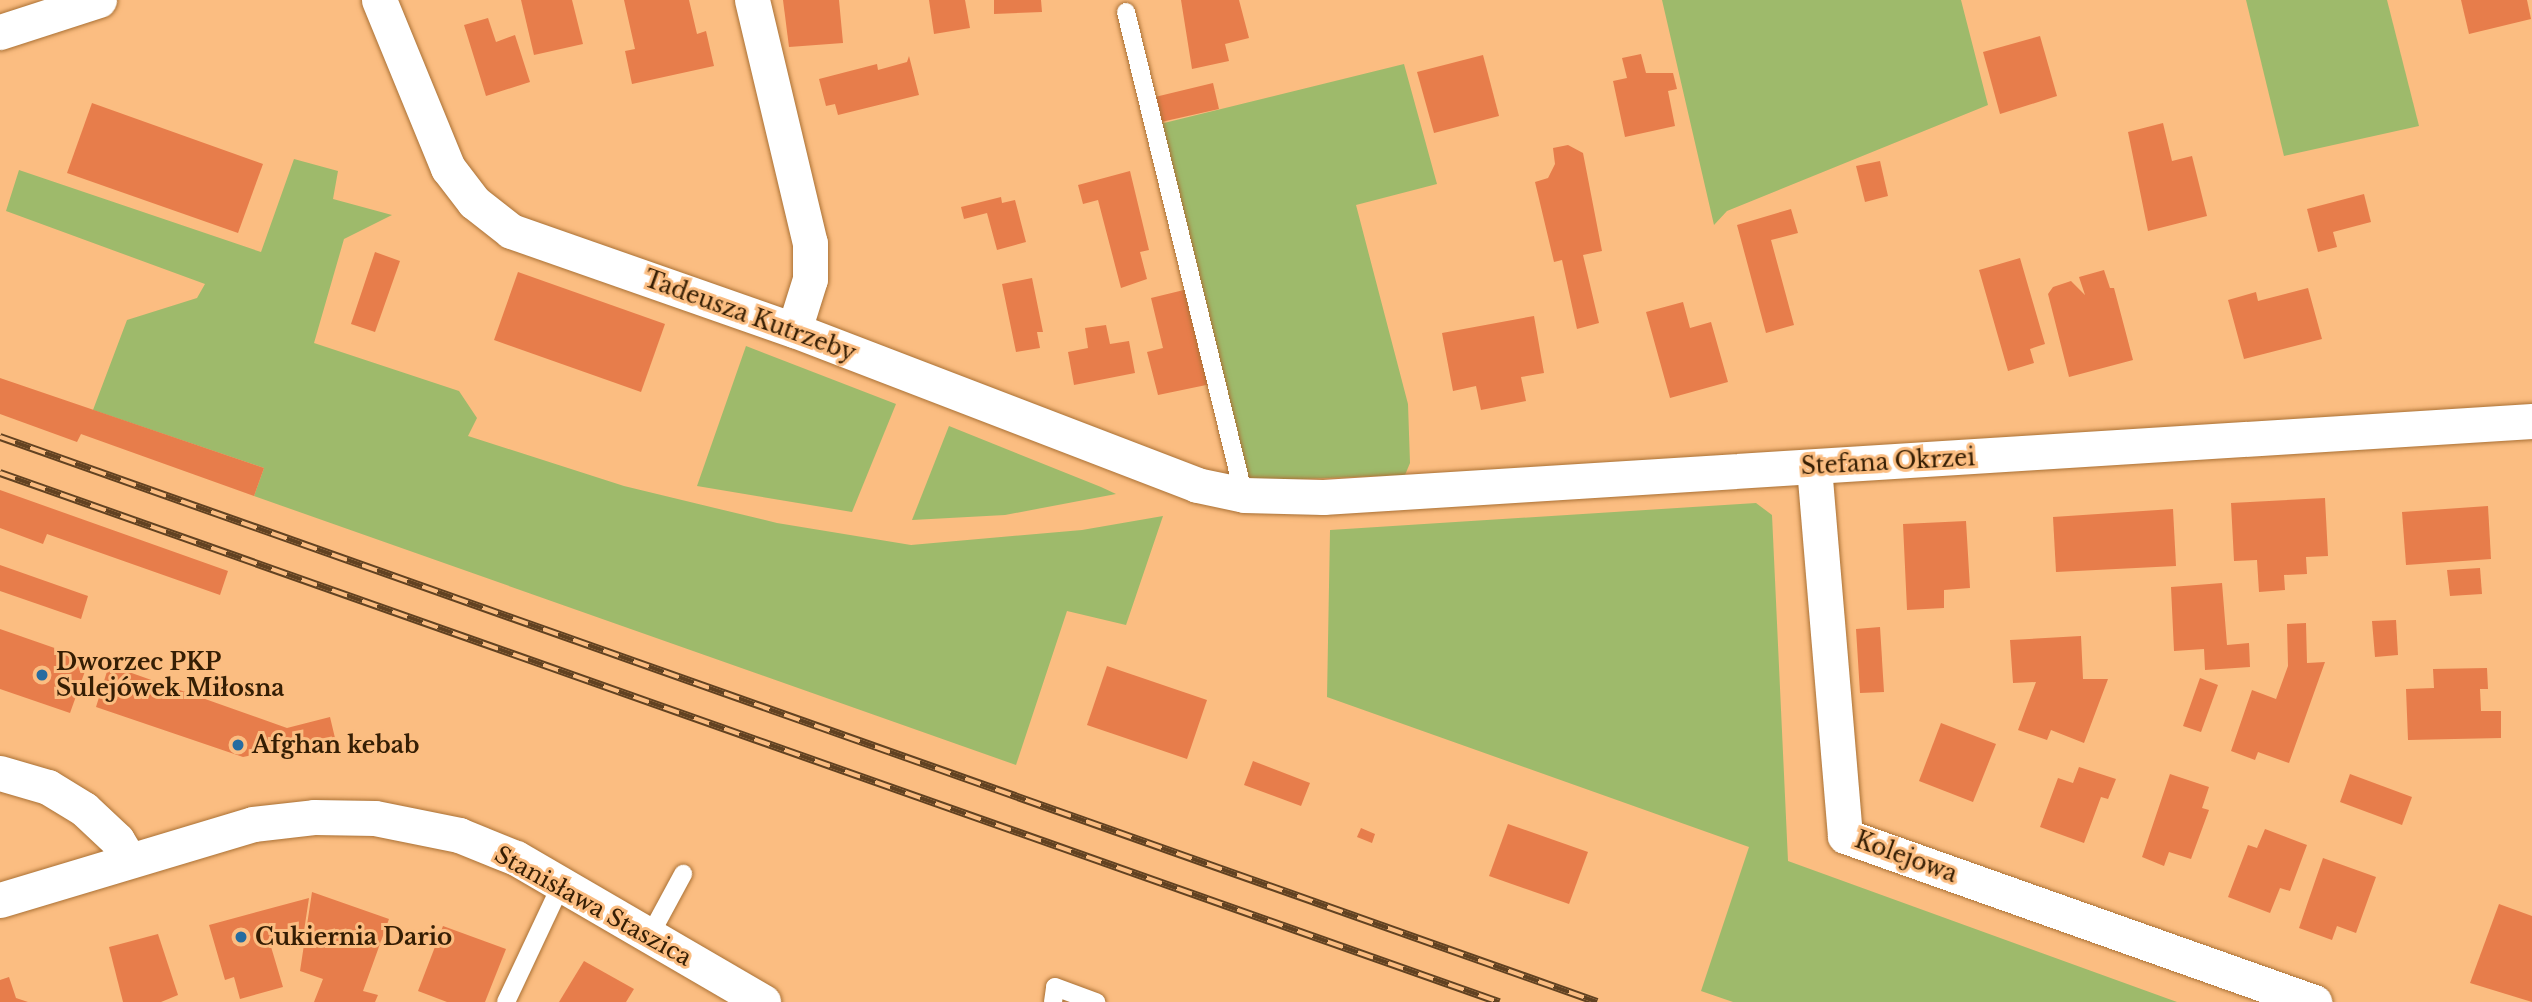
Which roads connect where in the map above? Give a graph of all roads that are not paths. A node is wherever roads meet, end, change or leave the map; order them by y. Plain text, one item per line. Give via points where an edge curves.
1 (99, 0) edge
2 (379, 0) edge
3 (752, 0) edge
4 (1126, 12) dead end
5 (0, 32) edge
6 (794, 330) junction
7 (2532, 421) edge
8 (1814, 467) junction
9 (1244, 495) junction
10 (0, 773) edge
11 (128, 858) junction
12 (683, 874) dead end
13 (562, 883) junction
14 (0, 900) edge
15 (649, 937) junction
16 (506, 1002) edge
17 (763, 1002) edge
18 (1053, 1002) edge
19 (1096, 1002) edge
20 (2315, 1002) edge

1 - 5 street
2 - 6 street, Tadeusza Kutrzeby via 448,168 490,216 511,231
3 - 6 street via 810,243 810,279
4 - 9 lane
6 - 9 street, Tadeusza Kutrzeby via 1197,485
7 - 8 street, Stefana Okrzei
8 - 9 street, Stefana Okrzei via 1323,497
8 - 20 street, Kolejowa via 1845,836
10 - 11 street via 48,787 84,809 117,840
11 - 13 street, Stanisława Staszica via 253,824 349,816 459,835
11 - 14 street, Stanisława Staszica
12 - 15 lane
13 - 15 street, Stanisława Staszica
13 - 16 lane
15 - 17 street, Stanisława Staszica
18 - 19 lane via 1055,987

